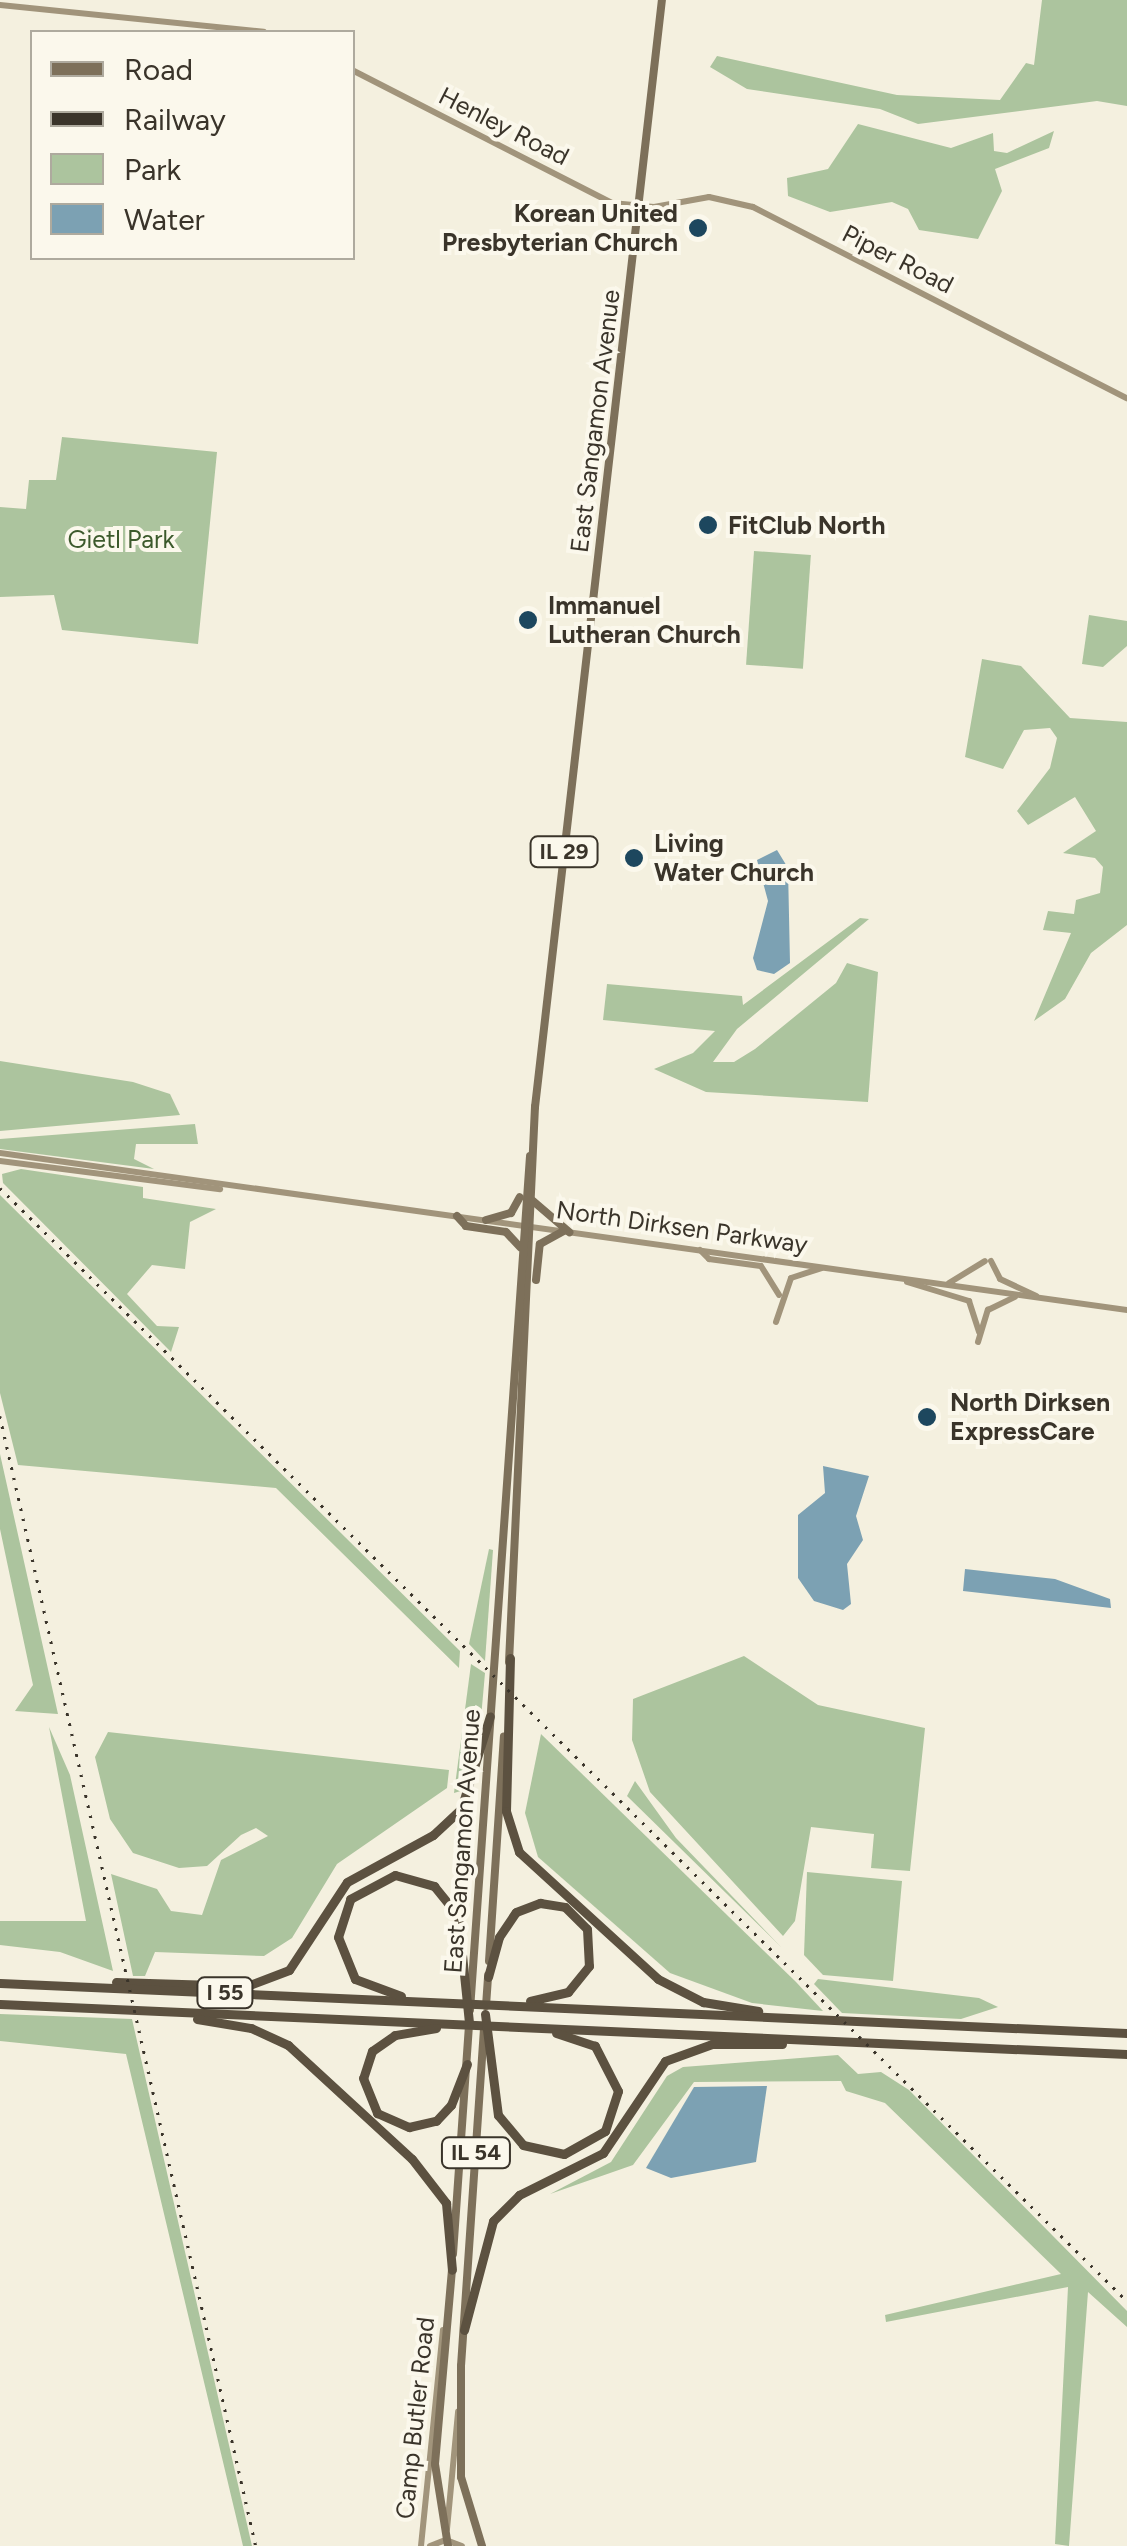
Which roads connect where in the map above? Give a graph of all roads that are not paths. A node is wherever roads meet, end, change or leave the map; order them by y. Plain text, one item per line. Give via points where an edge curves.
1 (662, 0) edge
2 (0, 5) edge
3 (244, 30) edge
4 (355, 72) edge
5 (641, 207) junction
6 (1127, 398) edge
7 (532, 1144) junction
8 (0, 1157) edge
9 (528, 1164) junction
10 (534, 1201) junction
11 (456, 1216) junction
12 (486, 1220) junction
13 (528, 1226) junction
14 (566, 1231) junction
15 (698, 1249) junction
16 (522, 1252) junction
17 (830, 1267) junction
18 (902, 1279) junction
19 (945, 1284) junction
20 (778, 1295) dead end
21 (1022, 1295) junction
22 (1037, 1297) junction
23 (1127, 1310) edge
24 (530, 1314) junction
25 (776, 1322) dead end
26 (980, 1332) dead end
27 (978, 1342) dead end
28 (510, 1656) joint
29 (490, 1716) junction
30 (507, 1731) junction
31 (488, 1977) junction
32 (0, 1983) edge
33 (65, 1986) junction
34 (433, 2003) junction
35 (0, 2004) edge
36 (504, 2005) junction
37 (144, 2011) junction
38 (485, 2014) junction
39 (810, 2018) junction
40 (470, 2022) junction
41 (450, 2024) junction
42 (539, 2028) junction
43 (1127, 2033) edge
44 (833, 2042) junction
45 (1127, 2054) edge
46 (466, 2064) junction
47 (452, 2270) junction
48 (450, 2295) junction
49 (464, 2330) junction
50 (461, 2366) junction
51 (447, 2544) edge
52 (422, 2546) edge
53 (430, 2546) edge
54 (462, 2546) edge
55 (482, 2546) edge

1 - 5 main road, East Sangamon Avenue / IL 29
2 - 3 street
4 - 5 street, Henley Road via 608,201
5 - 6 street, Piper Road via 709,198 753,207
5 - 7 main road, East Sangamon Avenue / IL 29
7 - 9 main road, East Sangamon Avenue / IL 29
7 - 10 main road, East Sangamon Avenue / IL 29
8 - 11 street, North Dirksen Parkway
9 - 12 main road via 519,1205
9 - 13 main road, East Sangamon Avenue / IL 29
10 - 13 main road, East Sangamon Avenue / IL 29
10 - 14 main road
11 - 12 street, North Dirksen Parkway
11 - 16 main road via 466,1226 506,1232
12 - 13 street, North Dirksen Parkway
13 - 14 street, North Dirksen Parkway
13 - 16 main road, East Sangamon Avenue
13 - 24 main road, East Sangamon Avenue
14 - 15 street, North Dirksen Parkway
14 - 24 main road via 538,1248
15 - 17 street, North Dirksen Parkway
15 - 20 street via 709,1259 761,1266
16 - 29 main road, East Sangamon Avenue
17 - 18 street, North Dirksen Parkway
17 - 25 street via 791,1278
18 - 19 street, North Dirksen Parkway
18 - 26 street via 969,1300
19 - 21 street, North Dirksen Parkway
19 - 22 street via 988,1261 1002,1280
21 - 22 street, North Dirksen Parkway
21 - 27 street via 988,1310
22 - 23 street, North Dirksen Parkway
24 - 28 main road, East Sangamon Avenue
28 - 30 highway
29 - 33 highway via 476,1780 454,1817 347,1882 303,1955 278,1976 247,1986
29 - 40 main road, East Sangamon Avenue
30 - 31 main road, East Sangamon Avenue
30 - 39 highway via 508,1828 534,1868 679,1992
31 - 36 highway via 498,1937 516,1912 549,1903 578,1916 592,1950 582,1980 553,1998
31 - 38 main road, East Sangamon Avenue / IL 54
32 - 33 highway, I 55
33 - 34 highway, I 55
34 - 36 highway, I 55
34 - 40 highway via 376,1991 346,1968 340,1917 370,1882 411,1876 448,1900 467,1949
35 - 37 highway, I 55
36 - 39 highway, I 55
37 - 41 highway, I 55
37 - 47 highway via 251,2028 311,2062 438,2187
38 - 42 highway via 491,2093 505,2126 531,2149 573,2153 612,2121 617,2083 595,2046
38 - 49 main road, East Sangamon Avenue / IL 54
39 - 43 highway, I 55
40 - 46 main road, East Sangamon Avenue / IL 54
41 - 42 highway, I 55
41 - 46 highway via 378,2045 364,2072 368,2101 394,2124 427,2124 452,2106
42 - 44 highway, I 55
44 - 45 highway, I 55
44 - 49 highway via 712,2044 666,2061 602,2153 500,2212 480,2246
46 - 47 main road, East Sangamon Avenue / IL 54
47 - 48 main road, East Sangamon Avenue / IL 54
48 - 51 main road, East Sangamon Avenue / IL 54 via 435,2464
48 - 52 street, Camp Butler Road
49 - 50 main road, East Sangamon Avenue / IL 54
50 - 51 street, East Sangamon Avenue
50 - 55 main road, East Sangamon Avenue / IL 54 via 461,2477
51 - 53 street
51 - 54 street

